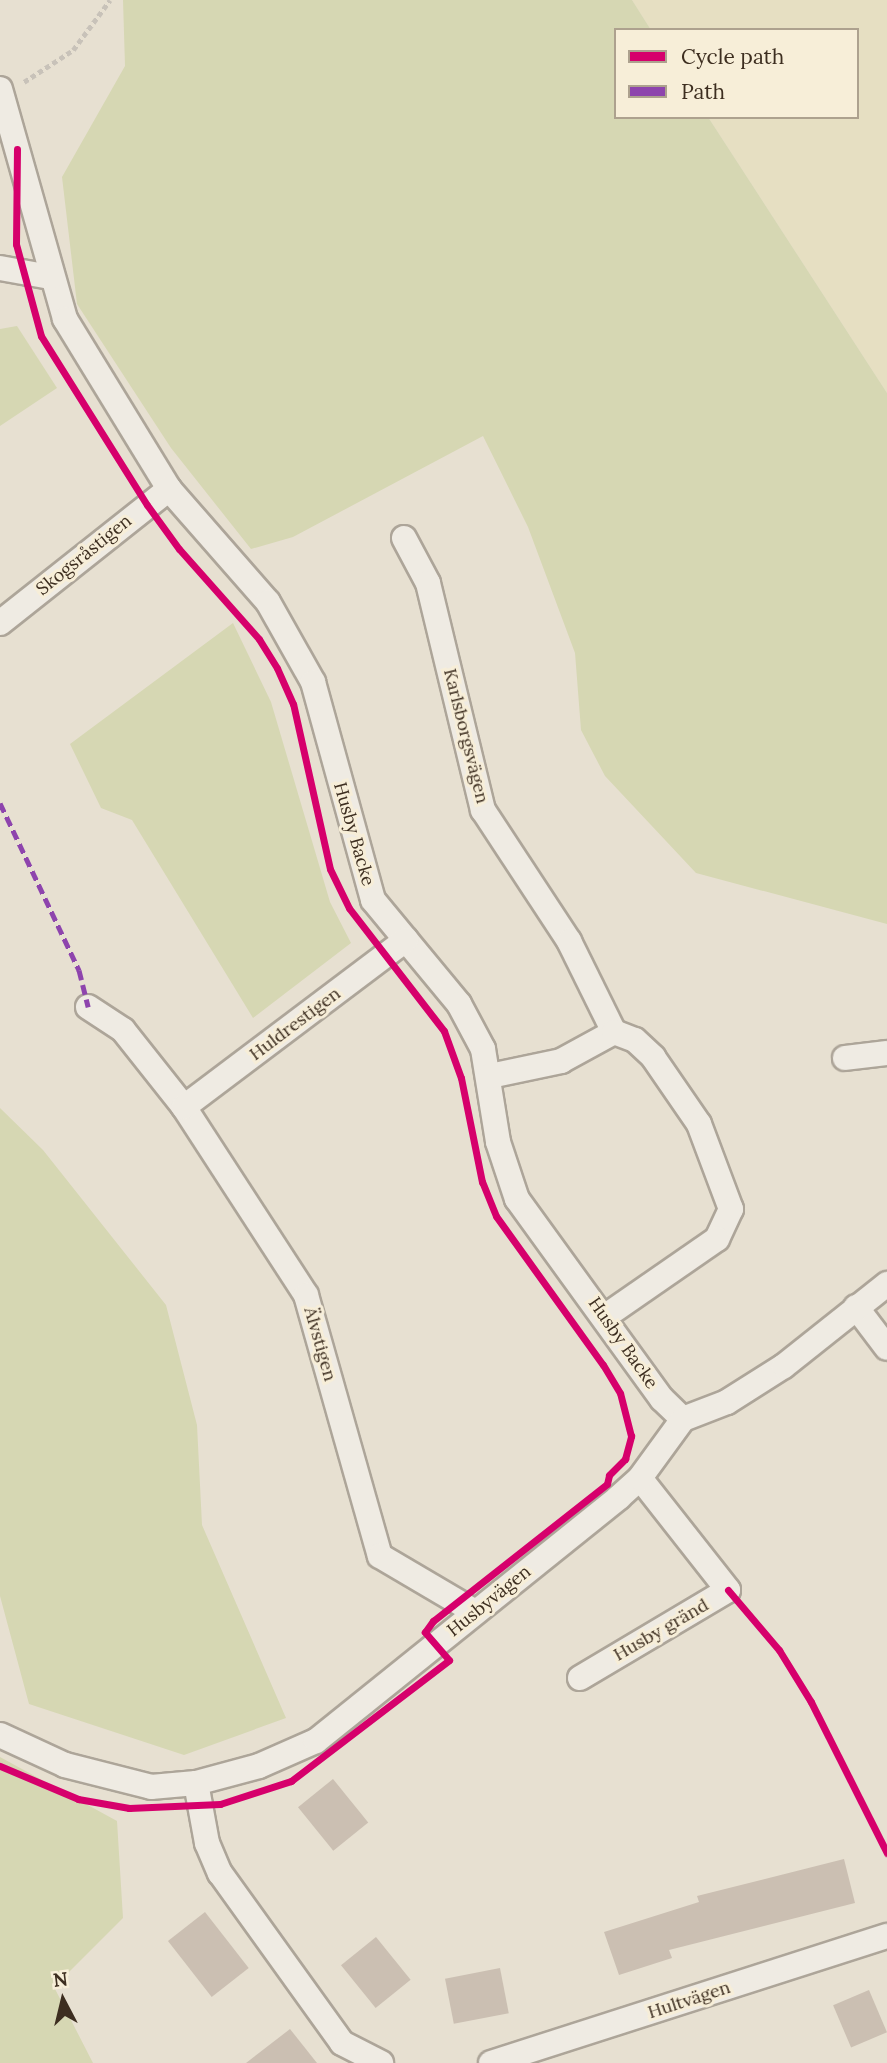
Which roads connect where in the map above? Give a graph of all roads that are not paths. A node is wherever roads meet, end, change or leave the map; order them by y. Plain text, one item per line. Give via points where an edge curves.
1 (2, 93) edge
2 (0, 268) edge
3 (50, 277) junction
4 (169, 489) junction
5 (404, 538) dead end
6 (0, 623) edge
7 (406, 940) junction
8 (88, 1007) dead end
9 (614, 1032) junction
10 (887, 1054) edge
11 (845, 1058) dead end
12 (491, 1076) junction
13 (184, 1107) junction
14 (887, 1284) edge
15 (856, 1307) junction
16 (606, 1316) junction
17 (887, 1348) edge
18 (683, 1419) junction
19 (640, 1478) junction
20 (475, 1612) junction
21 (580, 1678) dead end
22 (0, 1735) edge
23 (196, 1783) junction
24 (887, 1936) edge
25 (381, 2063) edge
26 (491, 2063) edge

1 - 3 street, Husby Backe
2 - 3 street
3 - 4 street, Husby Backe via 65,319
4 - 6 street, Skogsråstigen
4 - 7 street, Husby Backe via 268,602 313,682 373,900
5 - 9 street, Karlsborgsvägen via 428,583 483,810 569,941
7 - 12 street, Husby Backe via 459,1003 483,1049
7 - 13 street, Huldrestigen
8 - 13 street, Älvstigen via 122,1030
9 - 12 street via 561,1061
9 - 16 street via 635,1040 653,1057 699,1124 731,1209 718,1239
10 - 11 street
12 - 16 street, Husby Backe via 498,1142 517,1199
13 - 20 street, Älvstigen via 306,1295 380,1556
14 - 15 street
15 - 17 street
15 - 18 street via 784,1366 727,1402
16 - 18 street, Husby Backe via 662,1399
18 - 19 street, Husbyvägen
19 - 20 street, Husbyvägen
19 - 21 street, Husby gränd via 728,1590
20 - 23 street, Husbyvägen via 316,1741 259,1766
22 - 23 street, Husbyvägen via 65,1765 151,1787
23 - 25 street via 207,1843 220,1873 342,2043
24 - 26 street, Hultvägen

